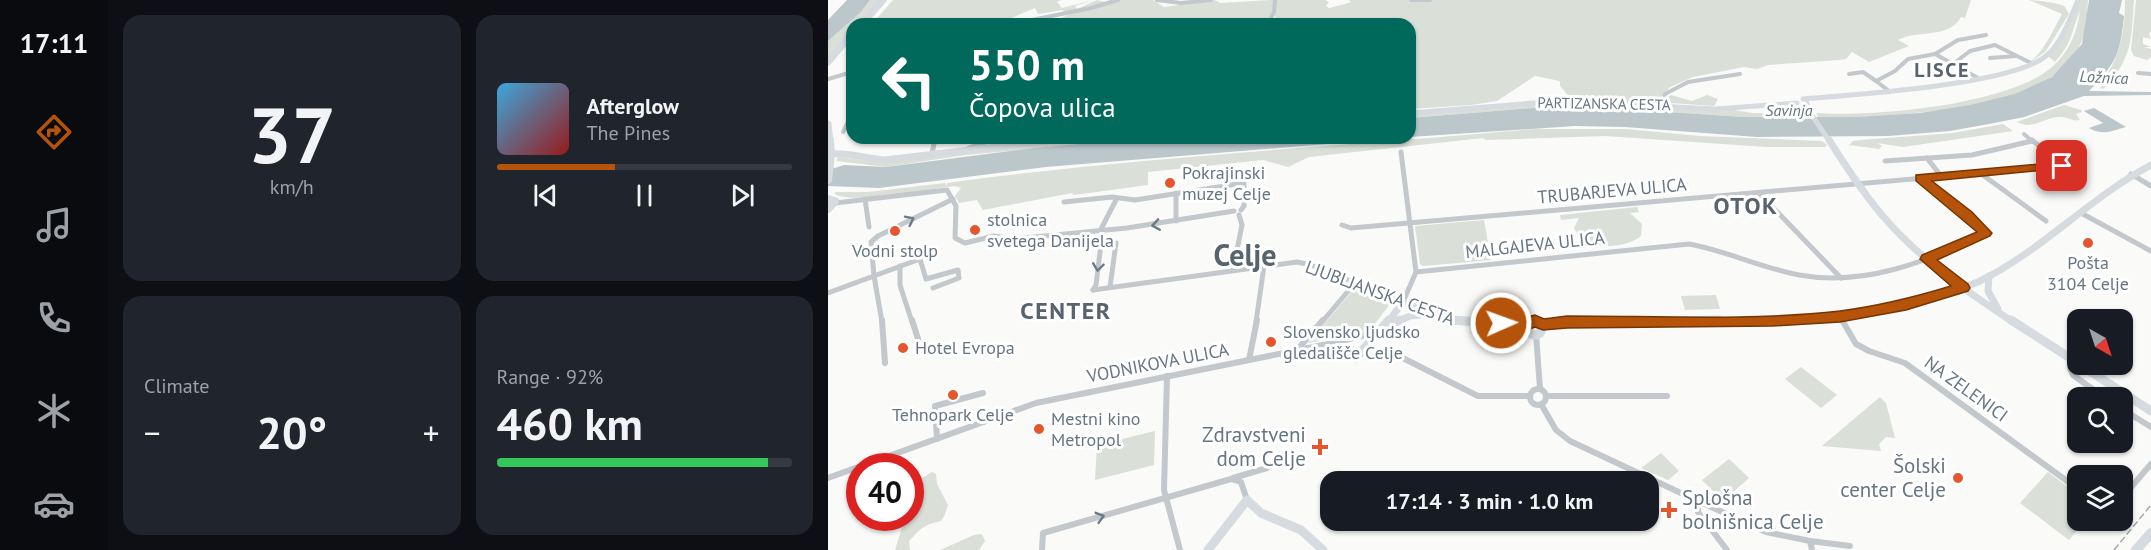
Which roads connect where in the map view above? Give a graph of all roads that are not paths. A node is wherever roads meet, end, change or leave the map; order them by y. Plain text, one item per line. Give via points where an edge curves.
1 (883, 0) edge
2 (1118, 0) edge
3 (1157, 0) edge
4 (1211, 0) edge
5 (1275, 0) edge
6 (1411, 0) edge
7 (1430, 0) edge
8 (2078, 0) edge
9 (867, 18) edge
10 (1042, 18) edge
11 (1271, 18) edge
12 (1986, 35) dead end
13 (846, 41) edge
14 (1935, 54) junction
15 (2016, 56) junction
16 (1990, 58) dead end
17 (828, 62) edge
18 (2031, 63) junction
19 (1953, 64) junction
20 (846, 74) edge
21 (1740, 74) dead end
22 (1849, 74) dead end
23 (2138, 74) dead end
24 (2151, 74) edge
25 (1978, 78) junction
26 (828, 79) edge
27 (1876, 81) junction
28 (1889, 91) junction
29 (1804, 101) junction
30 (1662, 104) junction
31 (1416, 112) edge
32 (828, 124) edge
33 (846, 126) edge
34 (843, 132) dead end
35 (2024, 134) dead end
36 (2032, 141) junction
37 (934, 144) edge
38 (983, 144) edge
39 (1023, 144) edge
40 (965, 151) junction
41 (1401, 152) dead end
42 (932, 155) junction
43 (830, 156) junction
44 (1927, 159) junction
45 (1885, 161) dead end
46 (2151, 165) edge
47 (1980, 173) junction
48 (2132, 174) junction
49 (1941, 176) junction
50 (1920, 178) junction
51 (828, 180) edge
52 (1859, 184) junction
53 (2151, 186) edge
54 (1176, 192) junction
55 (1759, 193) junction
56 (865, 199) junction
57 (953, 199) junction
58 (1116, 200) junction
59 (1065, 202) dead end
60 (830, 204) edge
61 (1238, 212) junction
62 (2081, 213) junction
63 (1176, 221) junction
64 (2046, 221) dead end
65 (1411, 223) junction
66 (1342, 225) dead end
67 (869, 227) dead end
68 (1100, 231) junction
69 (1101, 244) joint
70 (2149, 247) edge
71 (1924, 260) junction
72 (900, 266) junction
73 (1264, 266) junction
74 (1233, 270) junction
75 (1416, 272) junction
76 (874, 276) junction
77 (1989, 276) junction
78 (1841, 278) junction
79 (1355, 283) junction
80 (1110, 287) junction
81 (933, 288) dead end
82 (1963, 288) junction
83 (1093, 290) joint
84 (828, 292) edge
85 (1402, 302) junction
86 (1434, 314) junction
87 (1840, 316) junction
88 (2005, 316) junction
89 (1543, 324) junction
90 (1527, 325) junction
91 (1382, 329) junction
92 (1536, 334) junction
93 (919, 342) dead end
94 (1338, 342) junction
95 (1385, 349) dead end
96 (1297, 350) junction
97 (2067, 356) edge
98 (1356, 358) joint
99 (1249, 360) junction
100 (885, 363) dead end
101 (2073, 375) edge
102 (2096, 375) edge
103 (1167, 376) junction
104 (2090, 387) edge
105 (1540, 390) junction
106 (983, 393) dead end
107 (1530, 396) junction
108 (1547, 396) junction
109 (1667, 396) dead end
110 (1540, 404) junction
111 (2151, 411) edge
112 (2133, 416) edge
113 (2151, 427) edge
114 (937, 439) junction
115 (1279, 461) dead end
116 (2151, 464) edge
117 (828, 478) edge
118 (1231, 479) junction
119 (2067, 481) edge
120 (2133, 485) edge
121 (1165, 499) junction
122 (1247, 500) junction
123 (1698, 501) junction
124 (2151, 532) edge
125 (1810, 541) junction
126 (1850, 546) dead end
127 (1042, 550) edge
128 (1180, 550) edge
129 (1208, 550) edge
130 (1323, 550) edge
131 (1727, 550) edge
132 (1812, 550) edge
133 (2136, 550) edge

1 - 9 main road
2 - 10 street
3 - 4 street
5 - 11 street
6 - 7 street
8 - 18 street, PARTIZANSKA CESTA via 2048,52
12 - 14 street via 1958,40
13 - 17 main road
14 - 19 street
14 - 27 street via 1908,59
15 - 16 street
15 - 18 street
15 - 19 street via 1995,45 1970,51
18 - 25 street, PARTIZANSKA CESTA
19 - 25 street
20 - 26 street
21 - 30 street via 1681,85 1665,94
22 - 27 street via 1863,72
23 - 24 street
25 - 28 street, PARTIZANSKA CESTA
27 - 28 street
28 - 29 street, PARTIZANSKA CESTA
29 - 30 street, PARTIZANSKA CESTA via 1734,109
29 - 52 street
30 - 31 street, PARTIZANSKA CESTA via 1561,101
32 - 43 main road
33 - 34 street
35 - 36 street, TRUBARJEVA ULICA
36 - 44 street via 1971,155
36 - 47 street, TRUBARJEVA ULICA via 2062,166
37 - 42 street
38 - 40 street
39 - 40 street
40 - 42 street
41 - 65 street
42 - 43 street via 873,160 840,153
43 - 51 main road
44 - 45 street
44 - 49 street
46 - 48 street, LJUBLJANSKA CESTA
47 - 49 street, TRUBARJEVA ULICA
47 - 64 street
48 - 53 street
48 - 62 street, LJUBLJANSKA CESTA
49 - 50 street, TRUBARJEVA ULICA
50 - 52 street, TRUBARJEVA ULICA
50 - 71 street via 1986,233
52 - 55 street, TRUBARJEVA ULICA
52 - 71 street
54 - 58 street
54 - 61 street via 1245,183 1244,206
54 - 63 street
55 - 65 street, TRUBARJEVA ULICA
55 - 78 street
56 - 57 street via 947,190
56 - 60 street
56 - 67 street
57 - 68 street via 955,238 959,243 999,236 1014,239
76 -> 57 street via 872,240
58 - 59 street via 1112,197
58 - 68 street
61 - 63 street
61 - 74 street via 1242,225
62 - 70 street
62 - 77 street, LJUBLJANSKA CESTA via 2036,249
63 -> 68 street
65 - 66 street, TRUBARJEVA ULICA via 1351,228
65 - 75 street
69 - 80 street via 1116,243
69 -> 83 street
71 - 78 street, MALGAJEVA ULICA
71 - 82 street
72 - 76 street
72 - 81 street via 920,258 926,279 958,270 959,278
72 - 93 street via 900,285
73 - 74 street, LJUBLJANSKA CESTA
73 - 79 street, LJUBLJANSKA CESTA via 1306,264
73 - 99 street via 1263,293 1250,340
74 - 80 street
75 - 78 street, MALGAJEVA ULICA via 1689,244 1797,274
75 - 85 street
76 - 84 street
76 - 100 street
77 - 82 street, LJUBLJANSKA CESTA
77 - 88 street via 1988,291
79 - 85 street, LJUBLJANSKA CESTA
79 - 96 street
80 - 83 street
82 - 87 street, LJUBLJANSKA CESTA via 1906,305
82 - 88 street
85 - 86 street, LJUBLJANSKA CESTA
85 - 91 street
86 - 90 street, LJUBLJANSKA CESTA via 1462,323
86 - 91 street via 1410,316
87 - 89 street, LJUBLJANSKA CESTA via 1773,321
87 - 119 street, NA ZELENICI via 1856,344 1905,363
88 - 97 street
89 - 90 street, LJUBLJANSKA CESTA via 1535,321
89 - 92 street via 1543,331
90 - 92 street via 1528,331
91 - 94 street, VODNIKOVA ULICA
91 - 98 street
92 - 105 street
94 - 96 street, VODNIKOVA ULICA
94 - 98 street via 1351,348
95 - 107 street via 1478,396
96 - 99 street, VODNIKOVA ULICA
99 - 103 street, VODNIKOVA ULICA
101 - 104 street
102 - 111 street
103 - 114 street, VODNIKOVA ULICA via 1024,407
103 - 121 street
105 - 107 street via 1532,391
105 - 108 street
106 - 114 street via 935,406
107 - 110 street
108 - 109 street
108 - 110 street
110 - 123 street via 1556,430 1570,441
112 - 113 street
114 - 117 street, VODNIKOVA ULICA
115 - 118 street
116 - 120 street
118 - 121 street
118 - 122 street via 1241,482
127 -> 121 street via 1044,534
121 - 128 street
122 - 129 street
122 - 130 street via 1257,511 1294,525
123 - 125 street via 1767,532
123 - 131 street via 1698,512
124 - 133 main road
125 - 126 street
125 - 132 street

